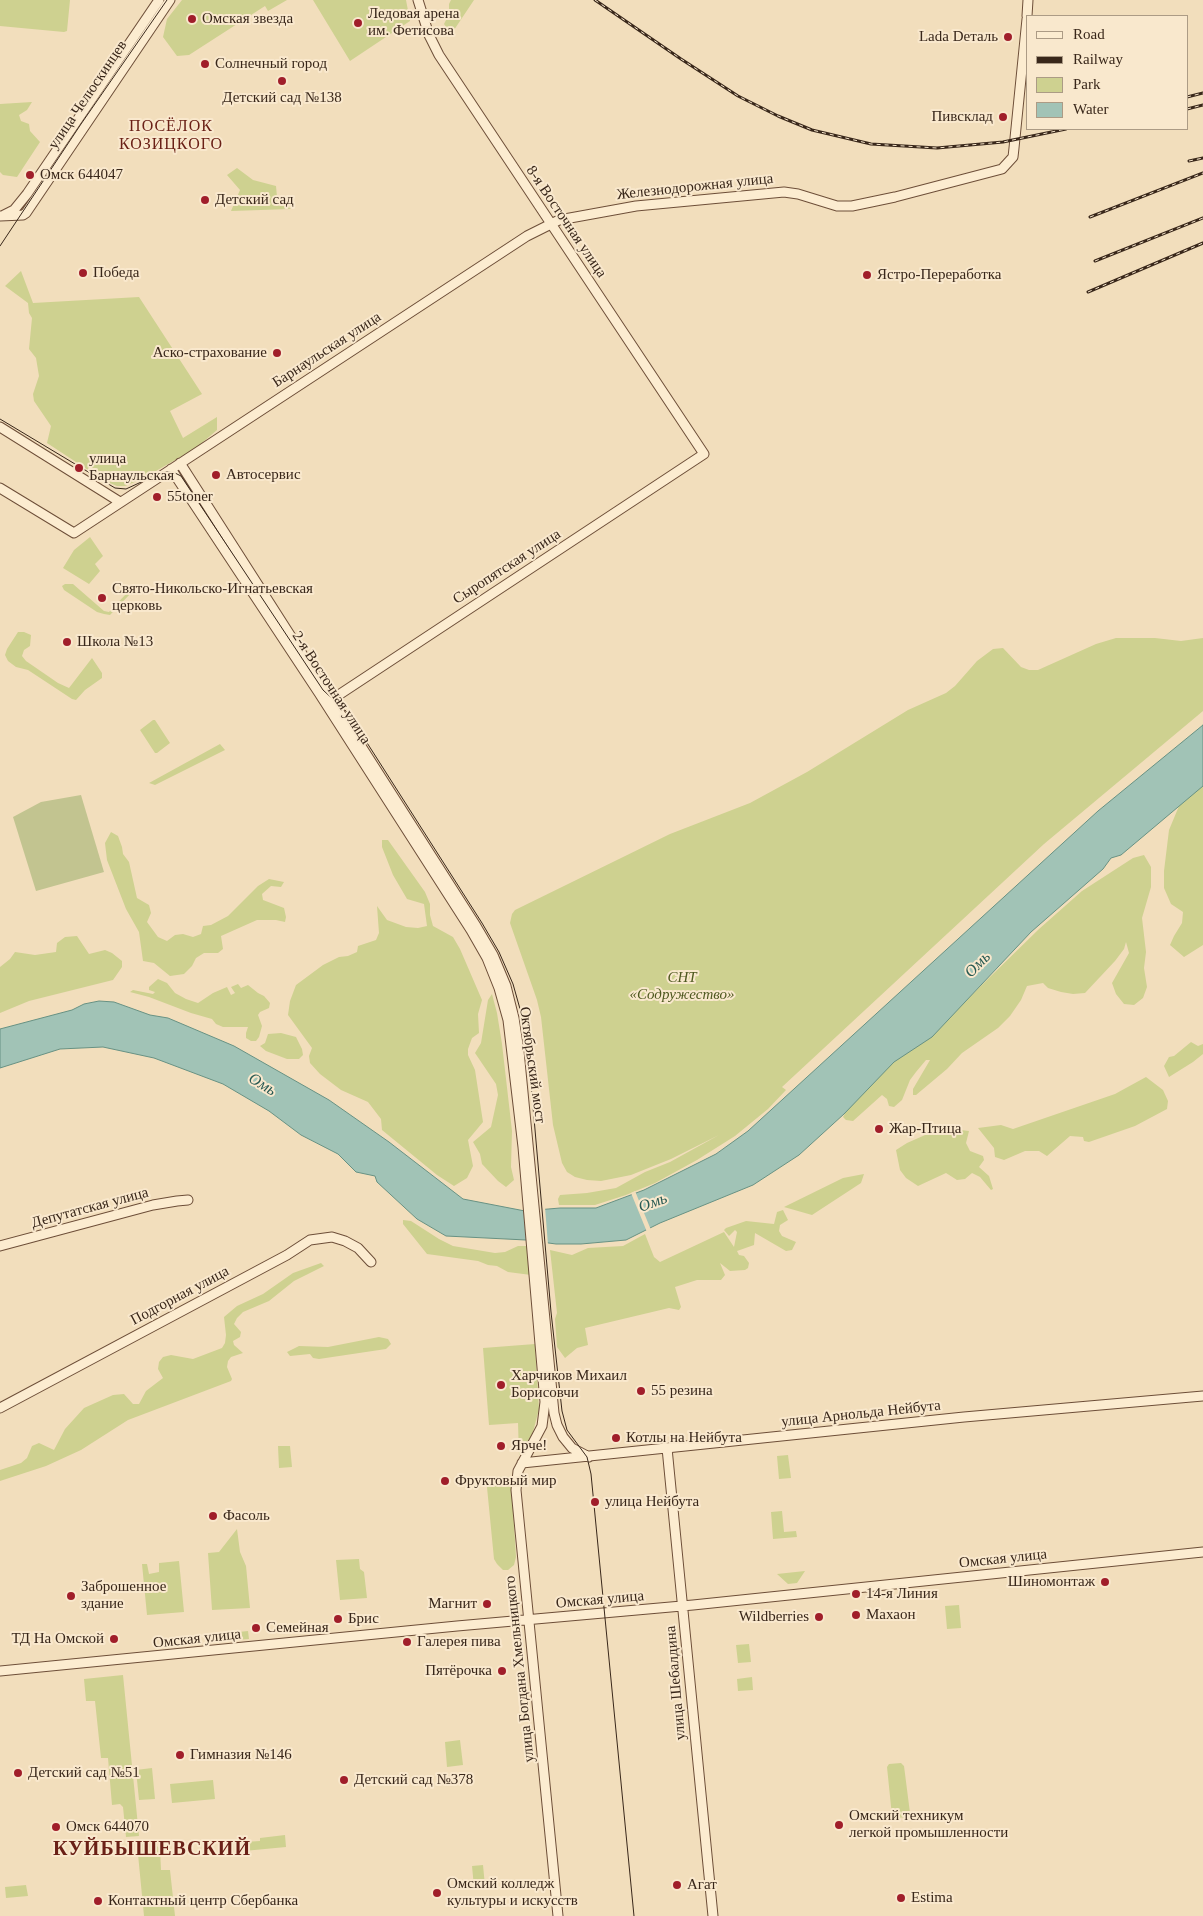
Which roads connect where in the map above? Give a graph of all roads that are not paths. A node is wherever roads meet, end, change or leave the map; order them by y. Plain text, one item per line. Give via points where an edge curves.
1 (159, 0) edge
2 (170, 0) edge
3 (418, 0) edge
4 (1028, 0) edge
5 (1027, 15) edge
6 (1026, 28) edge
7 (62, 149) junction
8 (1, 216) edge
9 (550, 223) junction
10 (0, 427) edge
11 (704, 454) joint
12 (180, 463) junction
13 (172, 469) junction
14 (0, 488) edge
15 (120, 502) junction
16 (329, 701) junction
17 (371, 770) joint
18 (188, 1200) dead end
19 (0, 1246) edge
20 (371, 1262) dead end
21 (541, 1313) junction
22 (1203, 1396) edge
23 (0, 1408) edge
24 (667, 1448) junction
25 (589, 1457) junction
26 (522, 1464) junction
27 (1203, 1552) edge
28 (683, 1606) junction
29 (528, 1620) junction
30 (0, 1671) edge
31 (558, 1916) edge
32 (713, 1916) edge

1 - 7 main road, улица Челюскинцев
2 - 7 main road, улица Челюскинцев
3 - 9 main road, 8-я Восточная улица via 439,55
4 - 5 main road
6 - 9 main road, Железнодорожная улица via 1016,140 1012,157 1002,169 993,173 863,205 841,206 784,192 604,210
7 - 8 main road, улица Челюскинцев via 26,212
9 - 11 main road, 8-я Восточная улица
9 - 12 main road, Барнаульская улица
10 - 15 main road
11 - 16 main road, Сыропятская улица
12 - 13 main road, Барнаульская улица
12 - 16 main road, 2-я Восточная улица
13 - 15 main road, Барнаульская улица
13 - 16 main road, 2-я Восточная улица
14 - 15 main road, Барнаульская улица via 74,533
16 - 17 main road, 2-я Восточная улица
17 - 21 main road, Октябрьский мост via 476,926 506,986 519,1051
18 - 19 main road, Депутатская улица via 177,1200
20 - 23 main road, Подгорная улица via 358,1248 345,1241 332,1237 310,1240
21 - 25 main road via 556,1425 572,1448
21 - 26 main road, улица Богдана Хмельницкого via 546,1402 542,1426
22 - 24 main road, улица Арнольда Нейбута
24 - 25 main road, улица Арнольда Нейбута
24 - 28 main road, улица Шебалдина
25 - 26 main road, улица Арнольда Нейбута
26 - 29 main road, улица Богдана Хмельницкого via 516,1490
27 - 28 main road, Омская улица
28 - 29 main road, Омская улица
28 - 32 main road, улица Шебалдина
29 - 30 main road, Омская улица
29 - 31 main road, улица Богдана Хмельницкого

